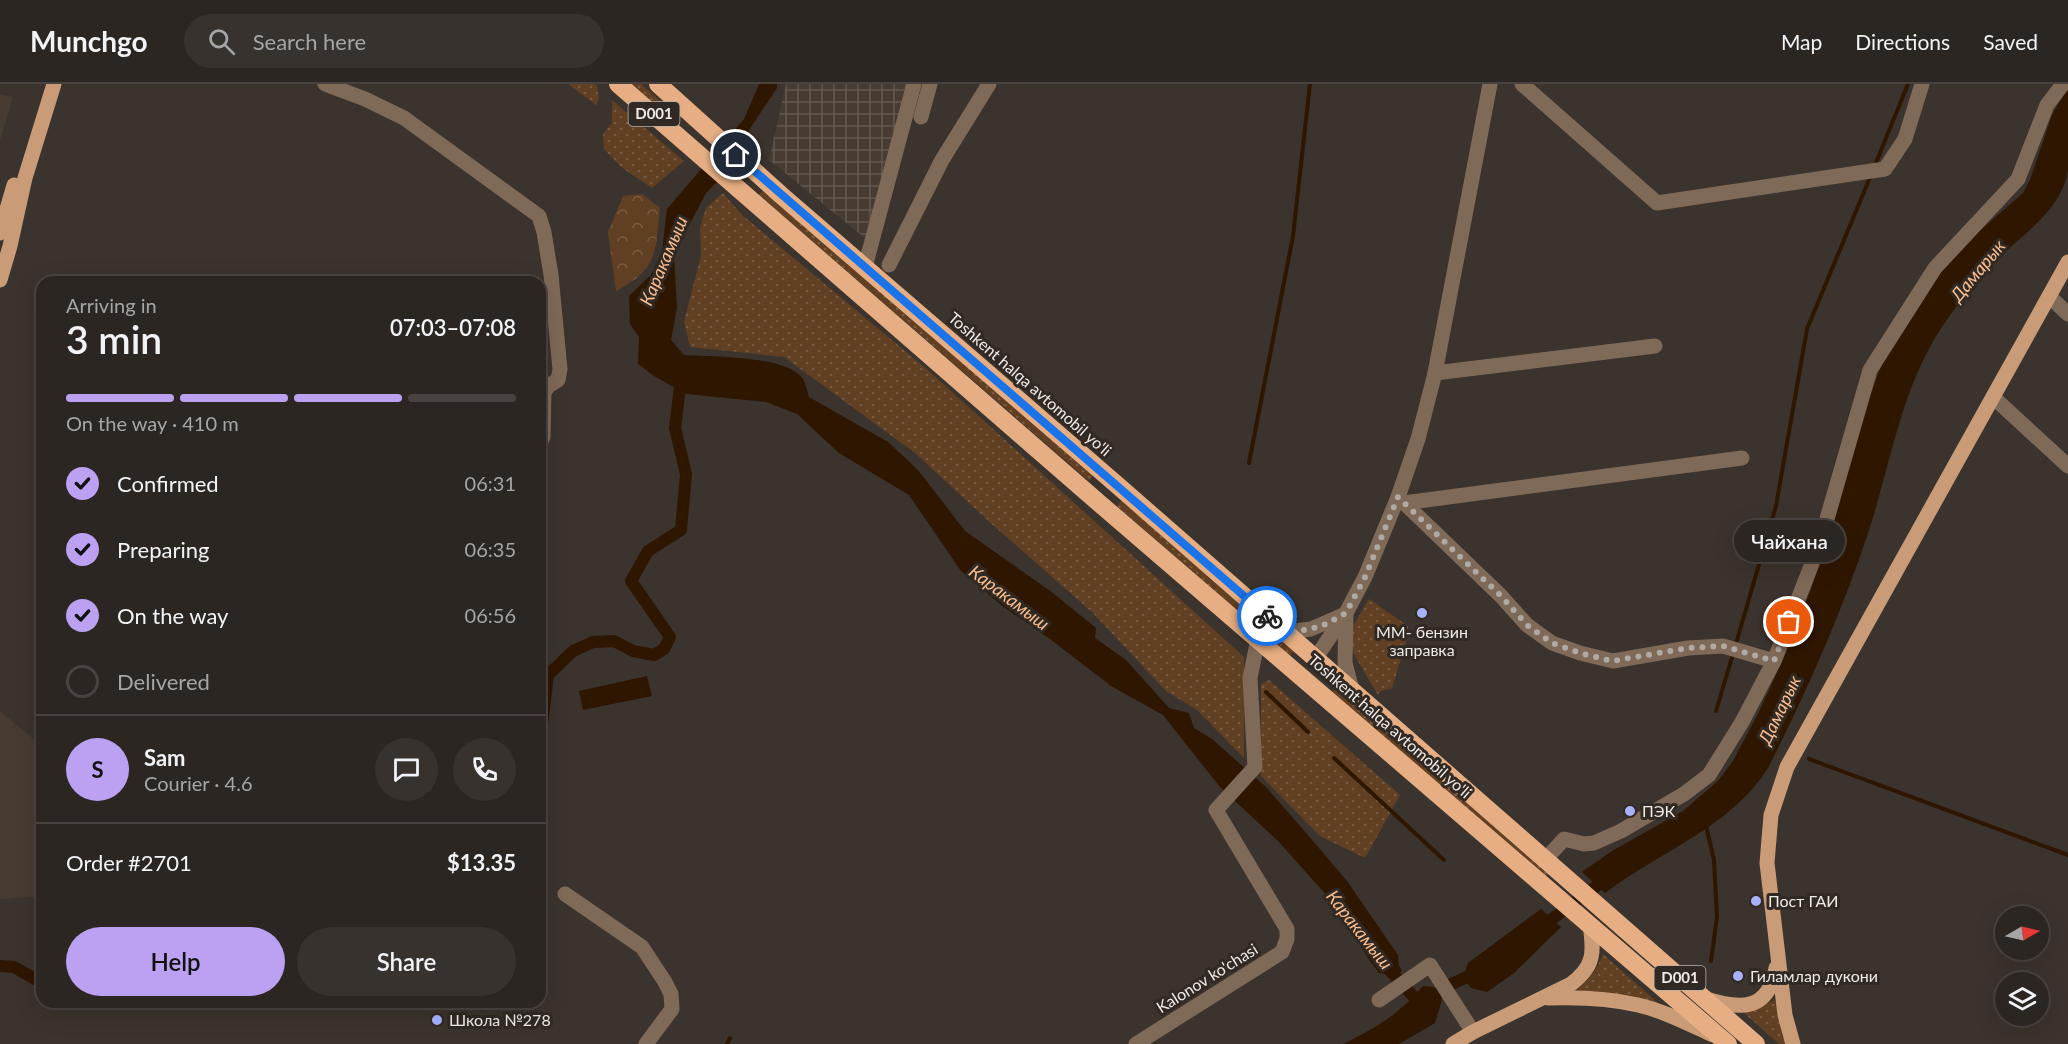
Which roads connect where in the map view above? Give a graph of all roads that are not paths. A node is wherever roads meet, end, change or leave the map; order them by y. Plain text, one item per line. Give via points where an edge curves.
1 (44, 84) edge
2 (54, 84) edge
3 (325, 84) edge
4 (618, 84) edge
5 (658, 84) edge
6 (914, 84) edge
7 (930, 84) edge
8 (989, 84) edge
9 (1490, 84) edge
10 (1522, 84) edge
11 (1922, 84) edge
12 (2063, 84) edge
13 (921, 117) dead end
14 (0, 233) edge
15 (2068, 262) edge
16 (889, 265) dead end
17 (865, 267) junction
18 (0, 280) edge
19 (2049, 296) junction
20 (2068, 314) edge
21 (1655, 346) dead end
22 (1435, 373) junction
23 (546, 390) edge
24 (1993, 397) junction
25 (1742, 458) dead end
26 (2068, 466) edge
27 (1116, 484) junction
28 (1401, 500) junction
29 (1099, 502) junction
30 (1346, 613) junction
31 (1285, 632) junction
32 (1258, 639) junction
33 (1316, 659) junction
34 (1774, 661) junction
35 (1302, 676) junction
36 (1352, 690) junction
37 (1550, 864) junction
38 (565, 894) dead end
39 (1590, 924) junction
40 (1777, 959) junction
41 (1542, 998) junction
42 (1705, 999) junction
43 (1379, 1000) dead end
44 (1473, 1032) junction
45 (1724, 1041) edge
46 (646, 1044) edge
47 (1136, 1044) edge
48 (1453, 1044) edge
49 (1756, 1044) edge
50 (1793, 1044) edge

1 - 14 main road
2 - 18 main road
3 - 23 street via 404,118 538,216 551,275 560,369 558,380
4 - 29 highway, Toshkent halqa avtomobil yo'li / D001
5 - 17 highway, Toshkent halqa avtomobil yo'li / D001
6 - 17 street
7 - 13 street
8 - 16 street via 942,160
9 - 22 street
10 - 11 street via 1657,203 1885,170 1905,139
12 - 34 street via 2047,105 2018,179 1935,268 1870,370 1820,543
15 - 19 main road
17 - 27 highway, Toshkent halqa avtomobil yo'li / D001
19 - 20 street
19 - 24 main road
21 - 22 street
22 - 28 street
24 - 26 street
24 - 40 main road via 1787,767 1777,792 1768,826 1767,863
25 - 28 street
27 - 29 highway
27 - 31 highway, Toshkent halqa avtomobil yo'li / D001
28 - 30 street
28 - 34 street via 1527,625 1552,643 1612,661 1723,646
29 - 32 highway, Toshkent halqa avtomobil yo'li / D001
30 - 31 street via 1311,630
30 - 33 street
30 - 36 street via 1345,663
31 - 33 highway, Toshkent halqa avtomobil yo'li / D001
32 - 35 highway, Toshkent halqa avtomobil yo'li / D001
32 - 47 street, Kalonov ko'chasi via 1250,678 1255,767 1218,808 1287,929 1287,939 1282,952
33 - 35 highway
33 - 36 highway, Toshkent halqa avtomobil yo'li / D001
34 - 37 street via 1708,775 1621,831 1594,843 1564,839
35 - 39 highway, Toshkent halqa avtomobil yo'li / D001
36 - 37 highway, Toshkent halqa avtomobil yo'li / D001
37 - 42 highway, Toshkent halqa avtomobil yo'li / D001
38 - 46 street via 642,947 665,982 672,1009
39 - 41 main road via 1592,956 1582,976
39 - 45 highway, Toshkent halqa avtomobil yo'li / D001
40 - 42 main road via 1772,983 1758,1002 1734,1006
40 - 50 main road
41 - 44 main road
41 - 45 main road via 1581,997 1635,1004
42 - 49 highway, Toshkent halqa avtomobil yo'li / D001
43 - 44 street via 1430,964
44 - 48 main road

